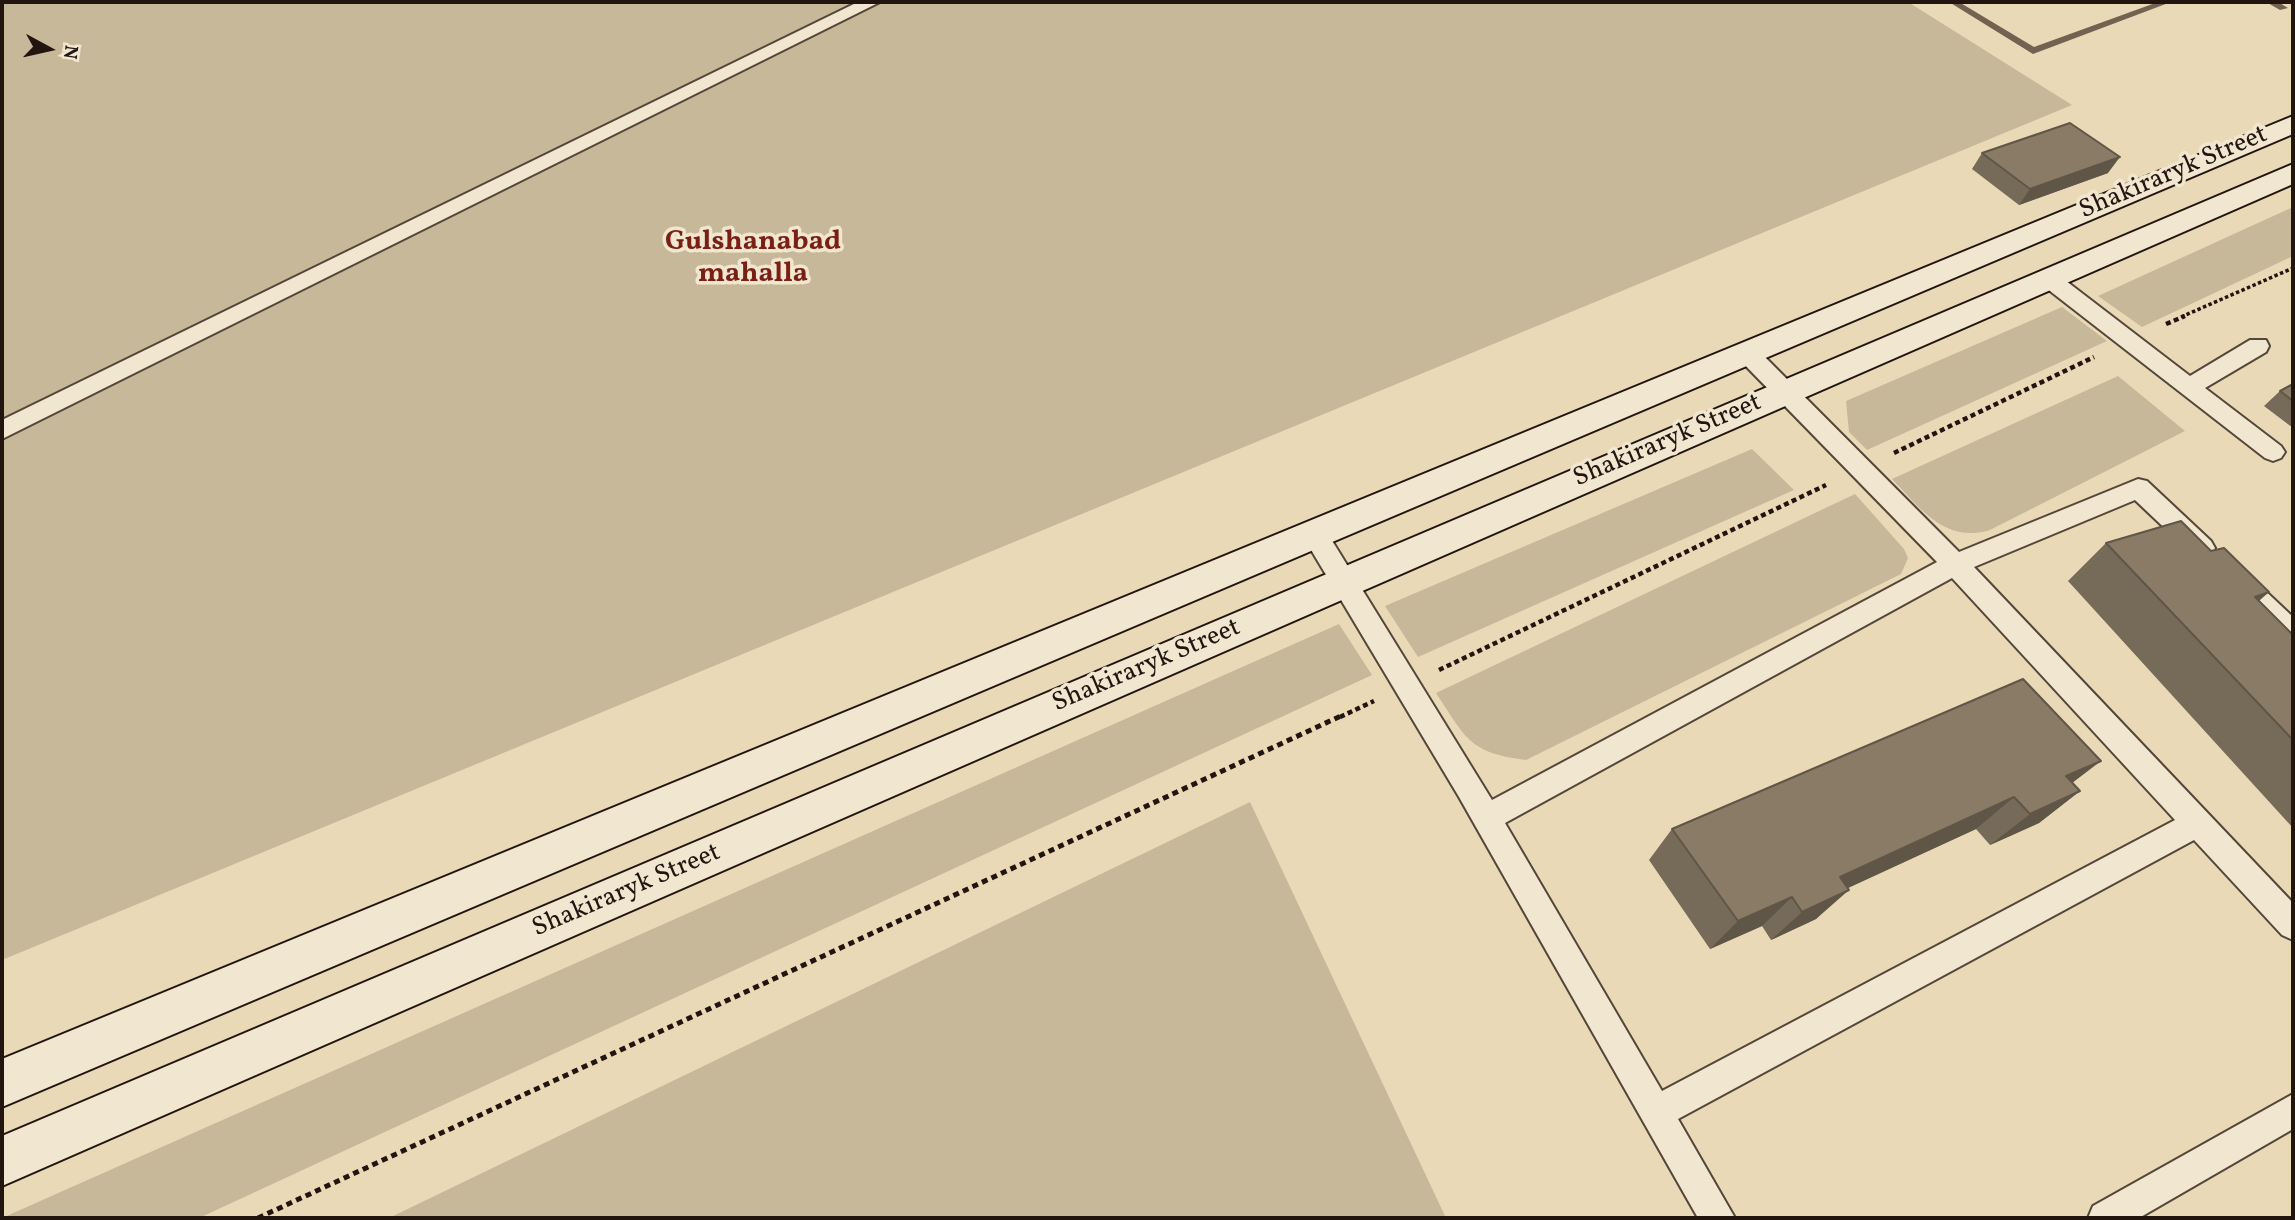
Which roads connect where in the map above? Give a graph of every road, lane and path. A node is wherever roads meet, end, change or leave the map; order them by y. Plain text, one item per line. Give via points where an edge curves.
1 (871, 2) edge
2 (2293, 124) edge
3 (2293, 173) edge
4 (2293, 268) edge
5 (2049, 279) junction
6 (2132, 339) junction
7 (2258, 346) dead end
8 (1746, 352) junction
9 (2190, 386) junction
10 (1785, 392) junction
11 (2, 430) edge
12 (2273, 452) dead end
13 (1862, 468) junction
14 (1314, 533) junction
15 (1955, 564) junction
16 (1345, 582) junction
17 (2293, 632) edge
18 (1410, 684) junction
19 (1488, 817) junction
20 (2198, 823) junction
21 (2293, 925) edge
22 (2, 1083) edge
23 (2293, 1111) edge
24 (1655, 1113) junction
25 (2, 1161) edge
26 (258, 1218) edge
27 (1717, 1218) edge
28 (2105, 1218) edge

1 - 11 lane
2 - 8 main road, Shakiraryk Street
3 - 5 main road, Shakiraryk Street
4 - 6 path
5 - 6 lane
5 - 10 main road, Shakiraryk Street
6 - 9 lane
6 - 13 path
7 - 9 lane
8 - 10 lane
8 - 14 main road, Shakiraryk Street
9 - 12 lane
10 - 13 lane
10 - 16 main road, Shakiraryk Street
13 - 15 lane
13 - 18 path
14 - 16 lane
14 - 22 main road, Shakiraryk Street
15 - 17 lane via 2138,488
15 - 19 lane
15 - 20 lane
16 - 18 lane
16 - 25 main road, Shakiraryk Street
18 - 19 lane
18 - 26 path
19 - 24 lane
20 - 21 lane
20 - 24 lane
23 - 28 lane
24 - 27 lane

